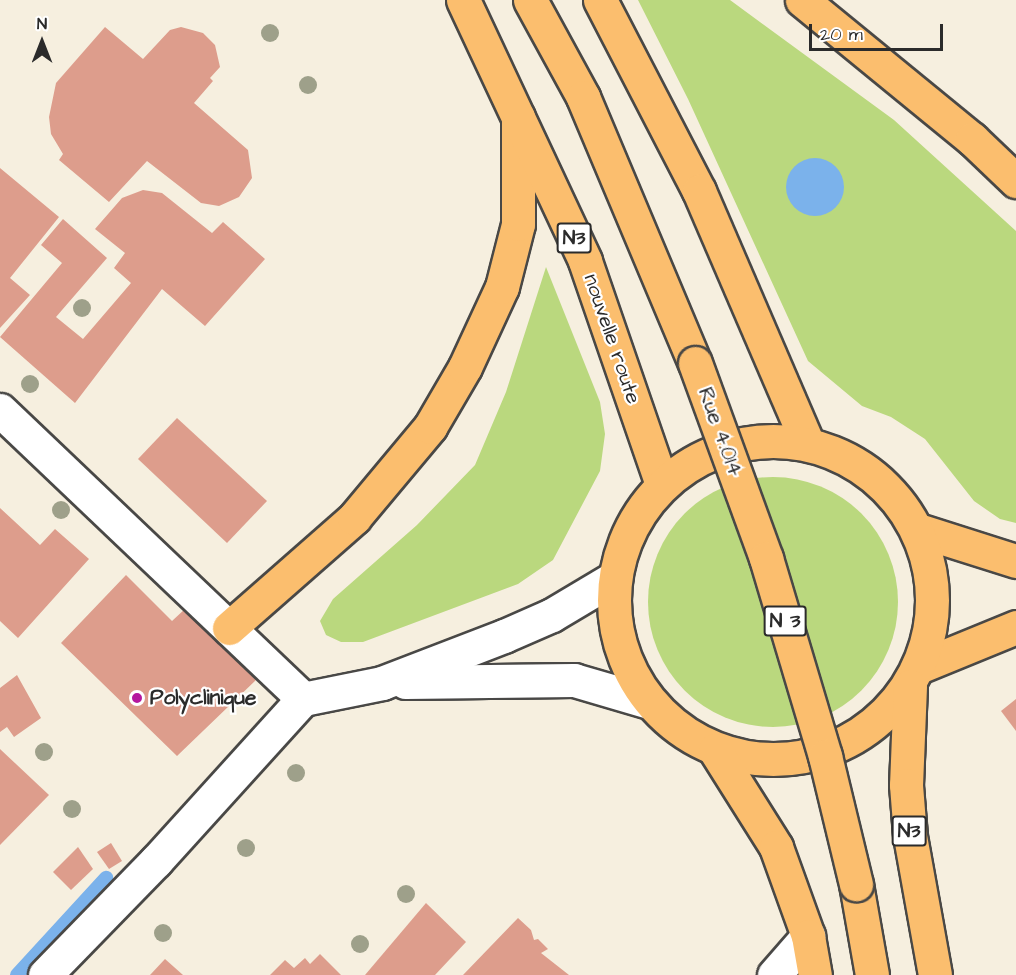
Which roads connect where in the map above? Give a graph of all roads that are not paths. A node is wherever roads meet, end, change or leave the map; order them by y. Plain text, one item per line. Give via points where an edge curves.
1 (463, 0) edge
2 (530, 0) edge
3 (600, 0) edge
4 (804, 1) edge
5 (518, 117) junction
6 (1016, 181) edge
7 (0, 410) edge
8 (808, 444) junction
9 (662, 484) junction
10 (918, 530) junction
11 (1016, 561) edge
12 (614, 578) junction
13 (1016, 627) edge
14 (229, 628) junction
15 (915, 676) junction
16 (382, 683) junction
17 (303, 699) junction
18 (649, 702) junction
19 (716, 750) junction
20 (808, 936) junction
21 (45, 975) edge
22 (774, 975) edge
23 (814, 975) edge
24 (872, 975) edge
25 (935, 975) edge

1 - 5 main road, nouvelle route / N3
2 - 24 main road, Rue 4.014 / N 3, bridge via 583,97 696,363 766,558 825,756 856,884
3 - 8 main road via 699,191
4 - 6 main road via 972,139
5 - 9 main road, nouvelle route / N3 via 585,261
5 - 14 main road via 518,224 502,287 465,367 430,427 354,518
7 - 14 street
8 - 9 main road via 756,442 716,452
8 - 10 main road via 853,461 890,491
9 - 12 main road via 631,527
10 - 11 main road
10 - 15 main road via 933,574 933,621
12 - 16 street via 542,619
12 - 18 main road via 614,622 622,654
13 - 15 main road
14 - 17 street
15 - 19 main road via 873,726 824,752 769,760
15 - 25 main road, N3 via 906,785 910,836
16 - 17 street
16 - 18 street via 574,680
17 - 21 street via 156,861
18 - 19 main road via 679,730
19 - 20 main road via 776,847
20 - 22 street
20 - 23 main road

